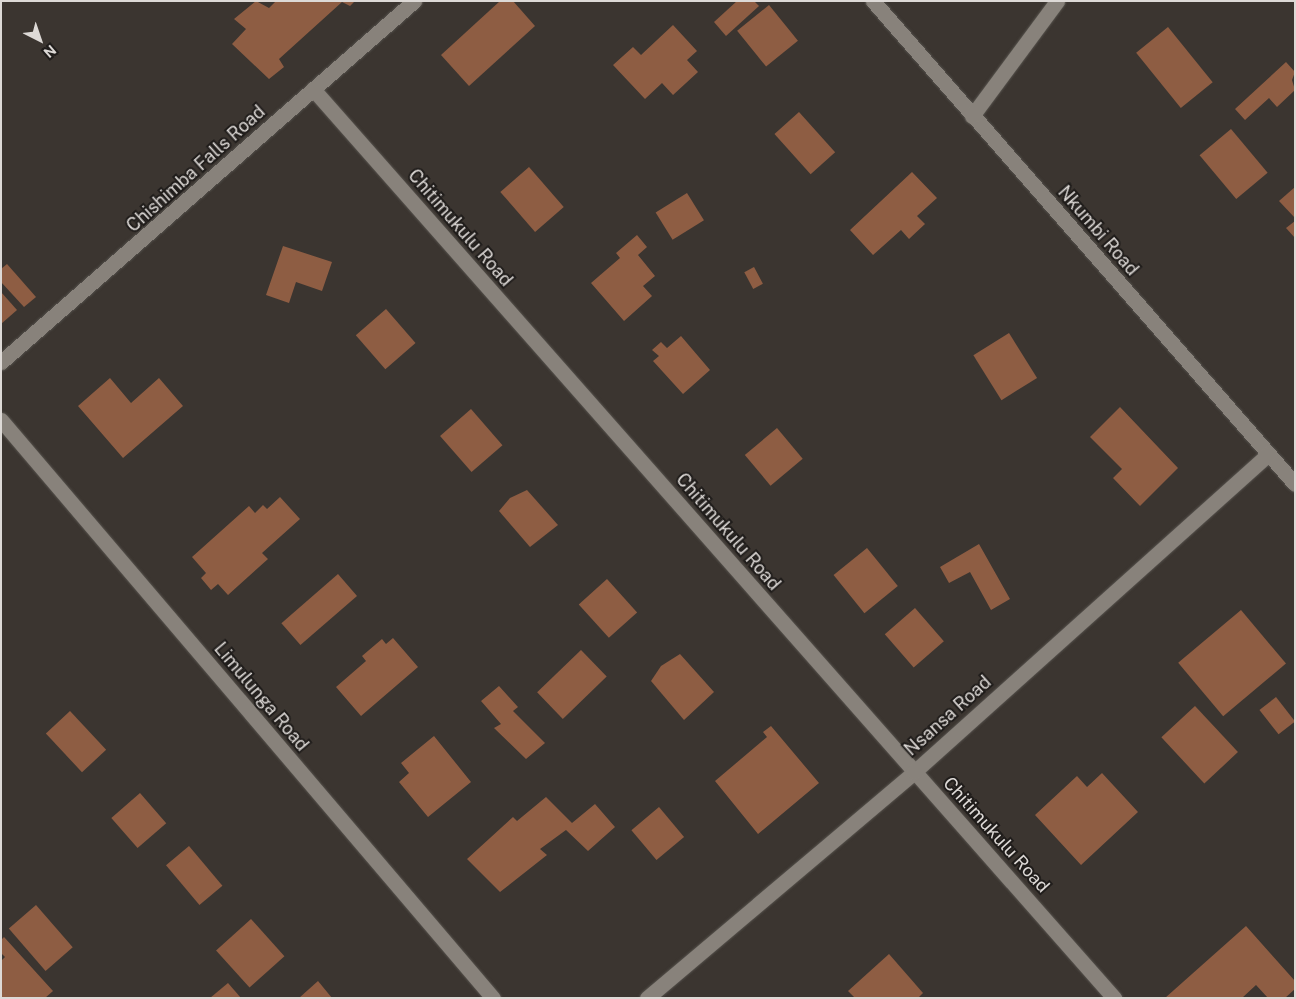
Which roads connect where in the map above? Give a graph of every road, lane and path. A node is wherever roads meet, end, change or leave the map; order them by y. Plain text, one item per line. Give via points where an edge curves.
1 (414, 1) edge
2 (873, 1) edge
3 (1057, 1) edge
4 (313, 89) junction
5 (972, 116) junction
6 (1, 362) edge
7 (1, 420) edge
8 (1268, 454) junction
9 (1295, 484) edge
10 (914, 772) junction
11 (492, 998) edge
12 (647, 998) edge
13 (1114, 998) edge

1 - 4 street, Chishimba Falls Road
2 - 5 street, Nkumbi Road
3 - 5 street
4 - 6 street, Chishimba Falls Road
4 - 10 street, Chitimukulu Road
5 - 8 street, Nkumbi Road
7 - 11 street, Limulunga Road
8 - 9 street, Nkumbi Road
8 - 10 street, Nsansa Road
10 - 12 street, Nsansa Road
10 - 13 street, Chitimukulu Road

